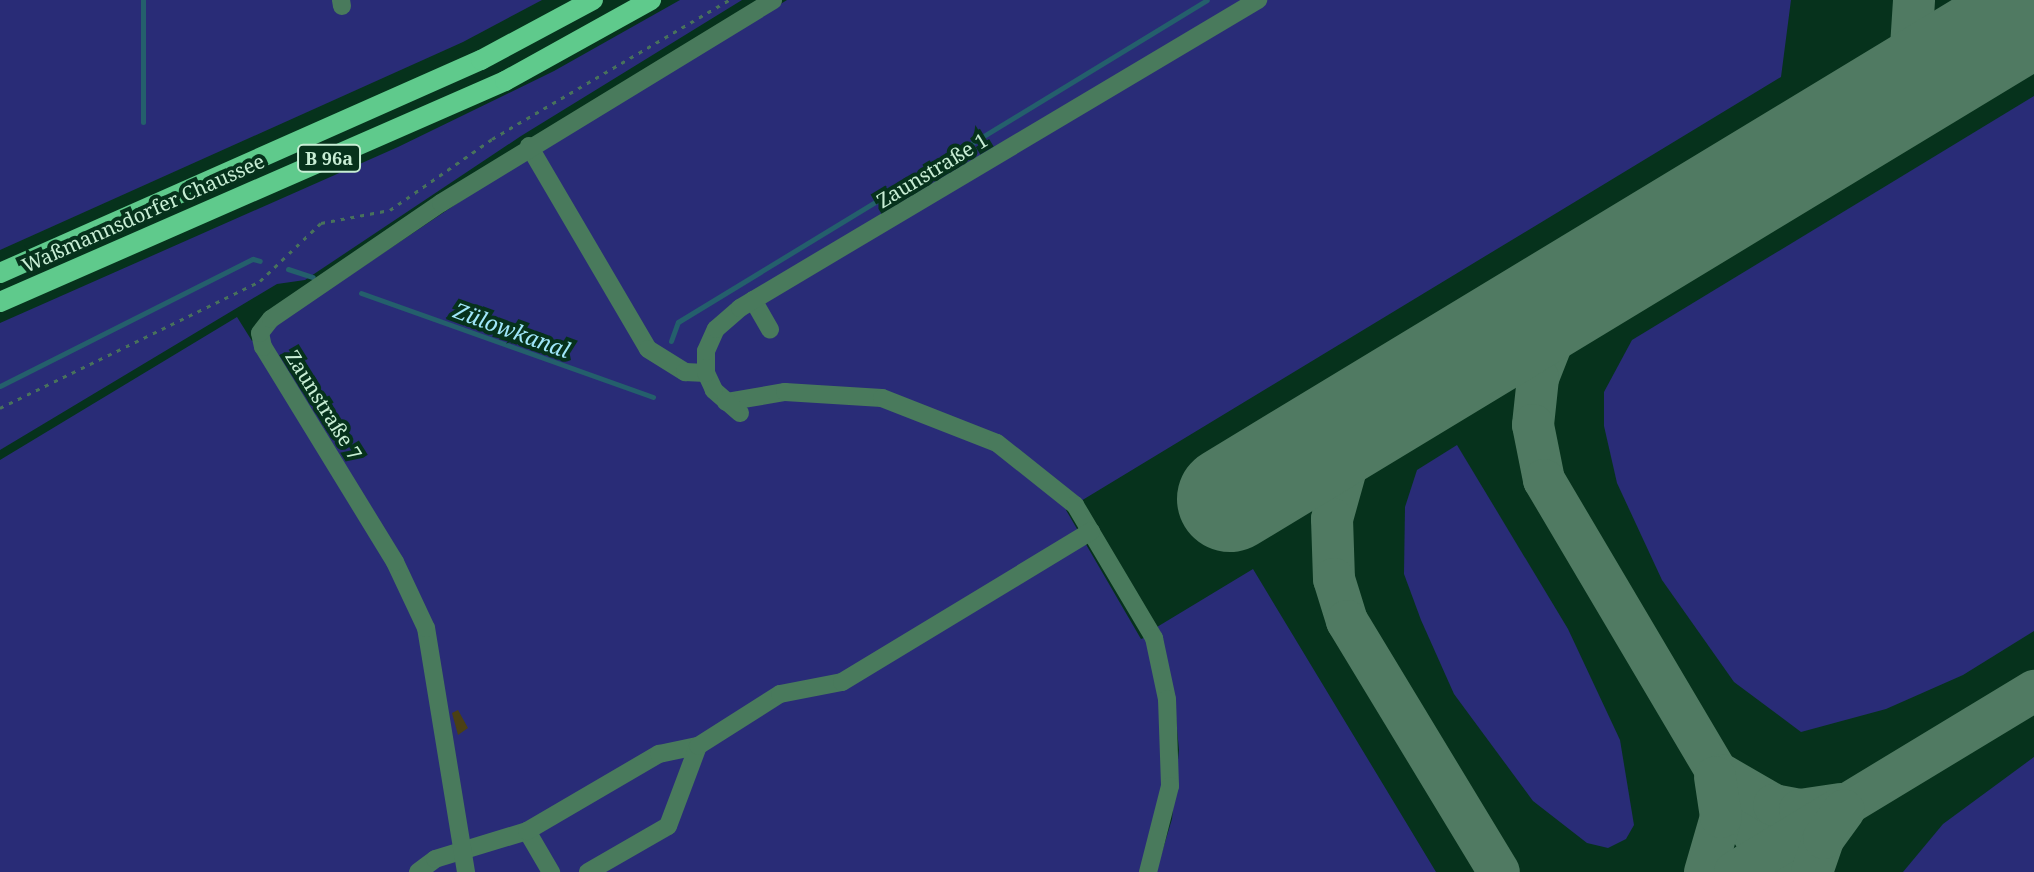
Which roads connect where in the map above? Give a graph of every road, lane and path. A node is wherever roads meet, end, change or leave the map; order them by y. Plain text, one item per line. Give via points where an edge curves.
1 (593, 0) edge
2 (651, 0) edge
3 (729, 0) edge
4 (773, 0) edge
5 (1258, 0) edge
6 (529, 146) junction
7 (0, 273) edge
8 (753, 300) junction
9 (0, 302) edge
10 (770, 330) dead end
11 (706, 373) junction
12 (0, 408) edge
13 (1091, 531) junction
14 (698, 746) junction
15 (527, 831) junction
16 (463, 853) junction
17 (436, 866) edge
18 (418, 872) edge
19 (466, 872) edge
20 (551, 872) edge
21 (588, 872) edge
22 (1148, 872) edge

1 - 7 main road, Waßmannsdorfer Chaussee / B 96a via 481,60
2 - 9 main road, Waßmannsdorfer Chaussee / B 96a via 505,81
3 - 12 path via 492,139 390,210 321,223 260,281
4 - 6 lane, Zaunstraße 7
5 - 8 lane, Zaunstraße 1
6 - 11 lane via 648,349 685,372
6 - 16 lane, Zaunstraße 7 via 271,319 260,333 263,347 395,562 426,628
8 - 10 lane
8 - 11 lane, Zaunstraße 1 via 716,329 706,351
11 - 13 lane via 733,408 785,392 882,398 997,443 1075,505
13 - 14 lane via 842,682 780,694
13 - 22 lane via 1154,638 1167,699 1170,786
14 - 15 lane via 659,754
14 - 21 lane via 668,826
15 - 16 lane
15 - 20 lane
16 - 17 lane
16 - 19 lane
17 - 18 lane

